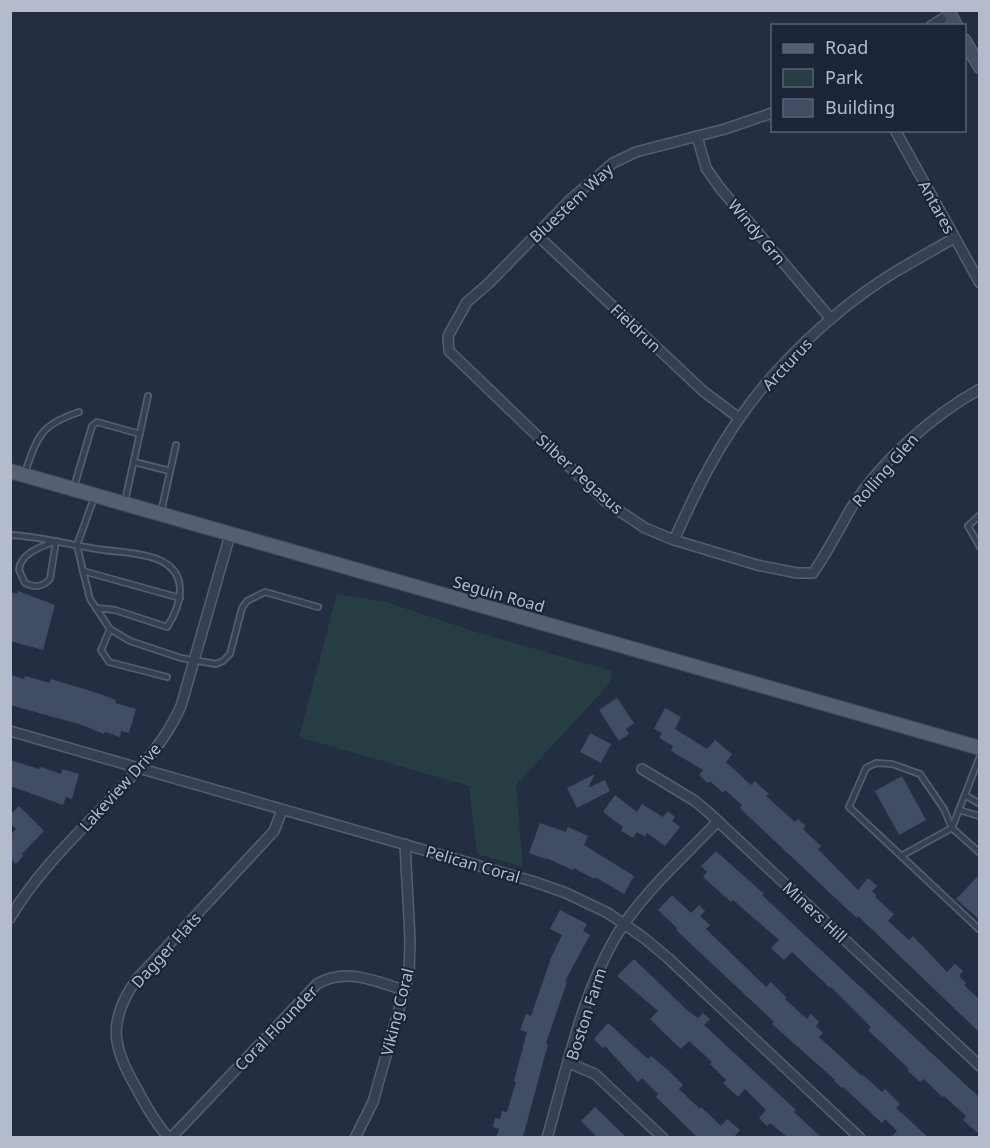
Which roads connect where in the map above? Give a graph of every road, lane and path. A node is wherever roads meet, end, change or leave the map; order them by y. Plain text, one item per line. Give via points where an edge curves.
1 (949, 12) edge
2 (934, 24) edge
3 (966, 43) edge
4 (980, 67) edge
5 (771, 113) edge
6 (896, 132) edge
7 (697, 136) junction
8 (536, 234) junction
9 (954, 238) junction
10 (980, 283) edge
11 (831, 319) junction
12 (447, 344) joint
13 (980, 389) edge
14 (148, 396) dead end
15 (79, 412) dead end
16 (739, 418) junction
17 (140, 434) junction
18 (176, 445) dead end
19 (134, 462) junction
20 (170, 471) junction
21 (17, 472) edge
22 (73, 489) junction
23 (95, 495) junction
24 (125, 504) junction
25 (160, 514) junction
26 (980, 515) edge
27 (10, 535) edge
28 (230, 535) junction
29 (674, 540) junction
30 (56, 541) junction
31 (77, 545) junction
32 (980, 548) edge
33 (83, 571) junction
34 (813, 573) joint
35 (180, 598) junction
36 (318, 607) dead end
37 (96, 608) junction
38 (110, 629) junction
39 (194, 660) junction
40 (167, 677) dead end
41 (10, 731) edge
42 (980, 748) edge
43 (980, 756) edge
44 (141, 767) junction
45 (642, 769) dead end
46 (965, 795) junction
47 (980, 804) edge
48 (282, 810) junction
49 (959, 810) junction
50 (979, 817) edge
51 (718, 821) junction
52 (952, 828) junction
53 (405, 844) junction
54 (980, 853) edge
55 (901, 856) junction
56 (10, 918) edge
57 (625, 924) junction
58 (980, 930) edge
59 (404, 990) junction
60 (569, 1063) junction
61 (980, 1066) edge
62 (170, 1137) edge
63 (355, 1137) edge
64 (547, 1137) edge
65 (663, 1137) edge
66 (860, 1137) edge

1 - 2 street
3 - 4 main road
5 - 7 street, Bluestem Way
6 - 9 street, Antares
7 - 8 street, Bluestem Way via 636,152 613,163
7 - 11 street, Windy Grn via 706,168 720,188
8 - 12 street, Bluestem Way via 467,302 453,324
8 - 16 street, Fieldrun via 703,391
9 - 10 street, Antares
9 - 11 street, Arcturus via 886,278
11 - 16 street, Arcturus via 781,368
12 - 29 street, Silber Pegasus via 455,359 606,502 645,528
13 - 34 street, Rolling Glen via 952,404 919,431 882,470 851,508
14 - 17 lane
15 - 21 lane via 59,418 43,430
16 - 29 street, Arcturus via 702,480
17 - 19 lane
17 - 22 lane via 97,422 92,426
18 - 20 lane
19 - 20 lane
19 - 24 lane
20 - 25 lane
21 - 22 main road, Seguin Road
22 - 23 main road, Seguin Road
23 - 24 main road, Seguin Road
23 - 31 lane
24 - 25 main road, Seguin Road
25 - 28 main road, Seguin Road
26 - 32 lane via 968,526
27 - 30 lane
28 - 39 street, Lakeview Drive
28 - 42 main road, Seguin Road
29 - 34 street, Silber Pegasus via 757,565
30 - 30 lane via 22,559 20,575 25,583 36,587 50,579
30 - 31 lane
31 - 33 lane
31 - 35 lane via 133,553 172,567 180,580
33 - 35 lane
33 - 37 lane
35 - 37 lane via 167,627
36 - 39 lane via 265,592 242,608 230,654 223,661 216,664
37 - 38 lane
38 - 39 lane via 130,641
38 - 40 lane via 101,650 109,662
39 - 44 street, Lakeview Drive via 172,727
41 - 44 street, Pelican Coral
43 - 46 lane
44 - 48 street, Pelican Coral
44 - 56 street, Lakeview Drive via 38,876
45 - 51 street, Miners Hill via 695,801
46 - 47 lane
46 - 49 lane
48 - 53 street, Pelican Coral
48 - 62 street, Dagger Flats via 274,831 136,980 119,1009 116,1030 124,1069 157,1125
49 - 50 lane
49 - 52 lane
51 - 57 street, Boston Farm
51 - 61 street, Miners Hill
52 - 54 lane
52 - 55 lane
52 - 55 lane via 920,774 892,764 876,763 866,768 849,807
53 - 57 street, Pelican Coral via 535,882 588,903
53 - 59 street, Viking Coral via 410,957
55 - 58 lane
57 - 60 street, Boston Farm via 590,990
57 - 66 street, Pelican Coral via 668,958
59 - 62 street, Coral Flounder via 355,975 333,977 317,984
59 - 63 street, Viking Coral via 373,1102
60 - 64 street, Boston Farm
60 - 65 street via 595,1074

